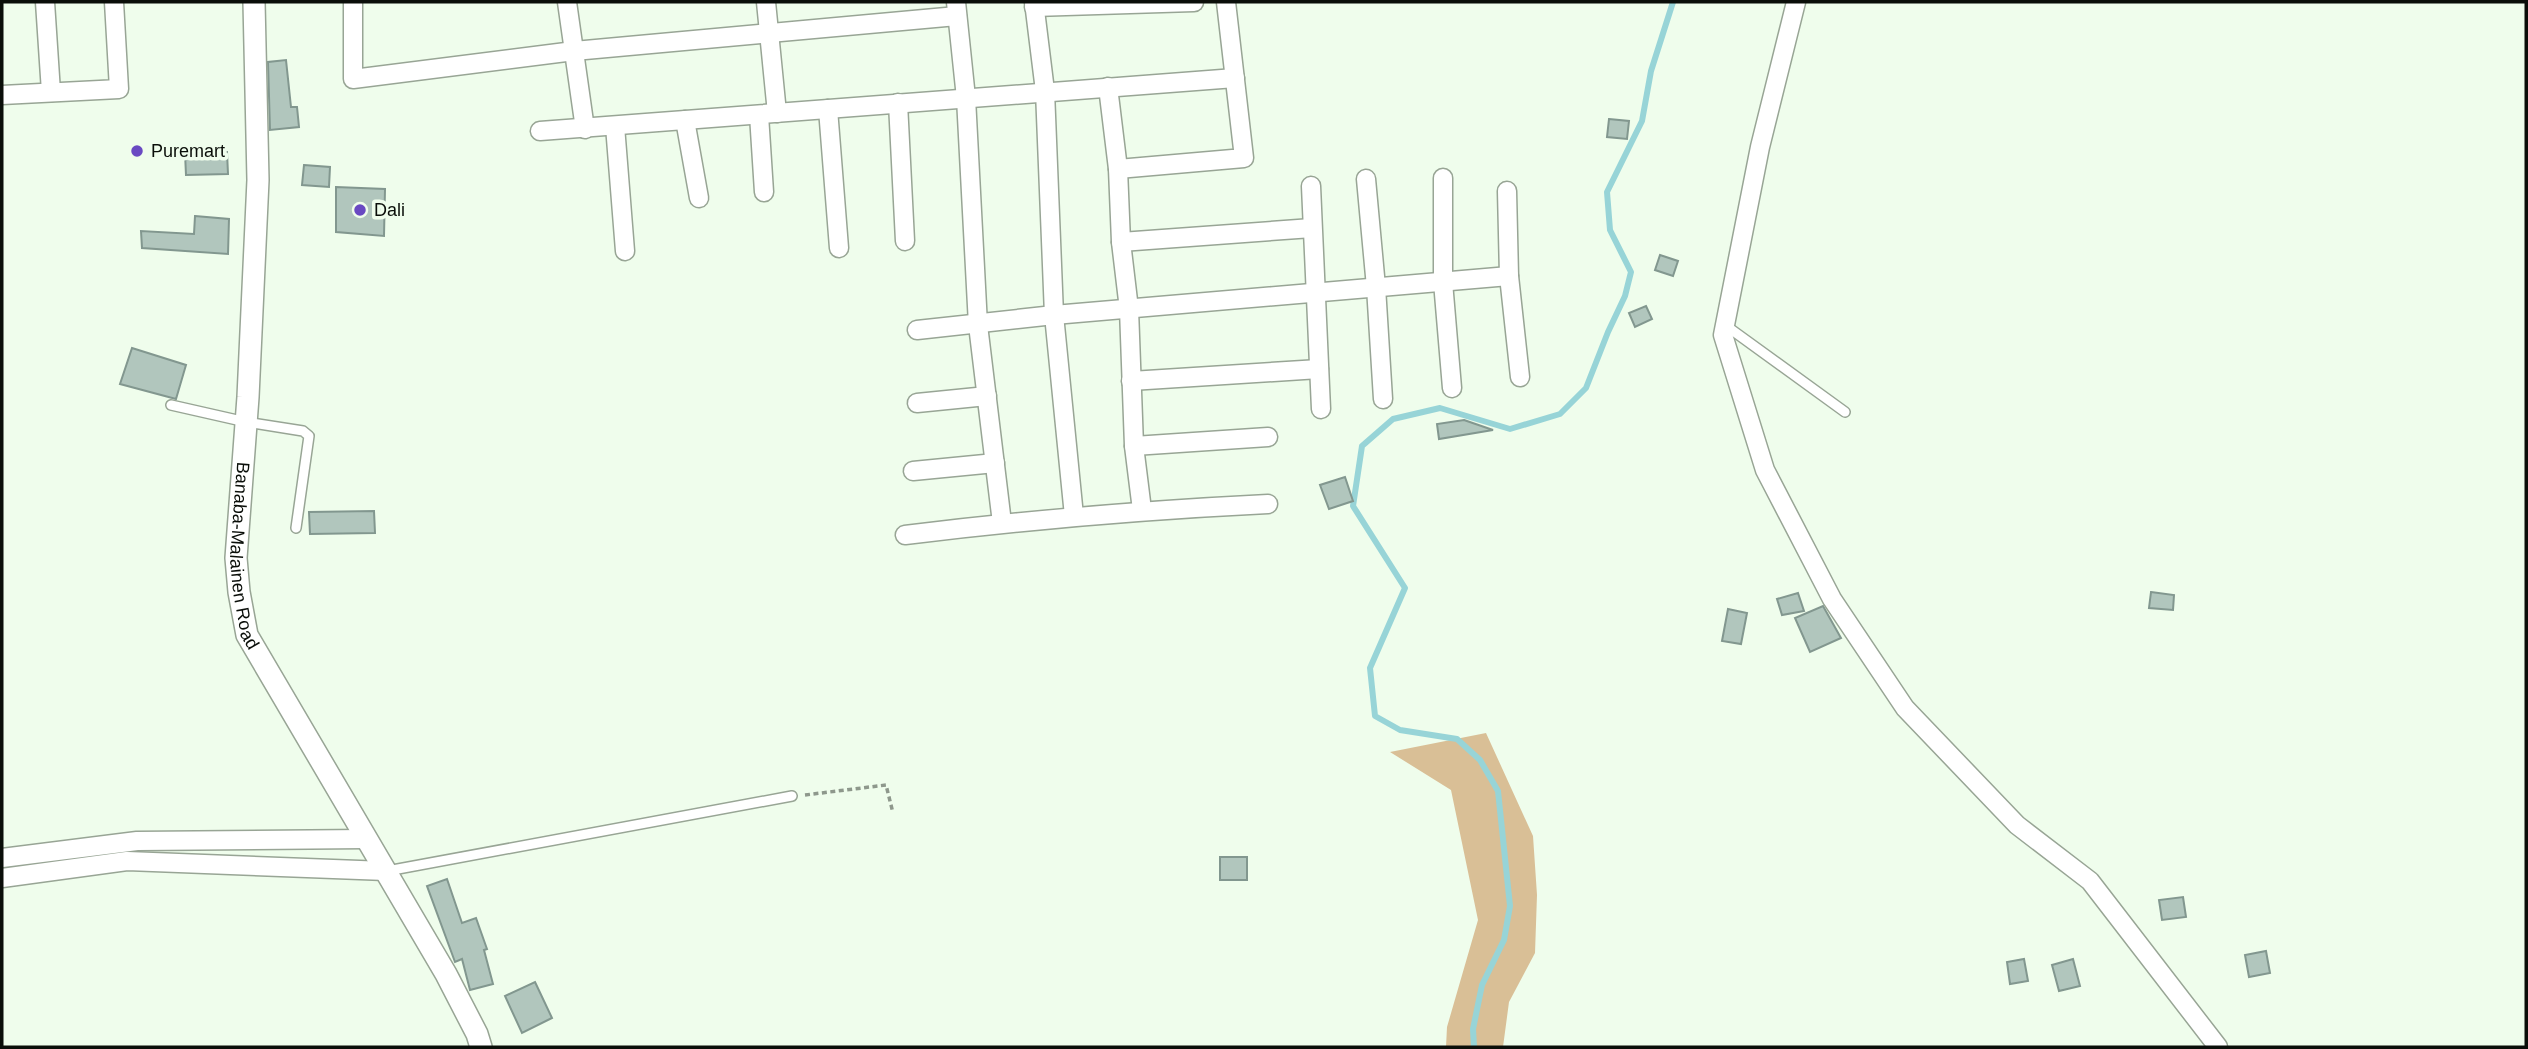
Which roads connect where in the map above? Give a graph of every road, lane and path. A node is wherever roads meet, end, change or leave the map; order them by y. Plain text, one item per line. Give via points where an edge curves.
1 (45, 2) edge
2 (114, 2) edge
3 (254, 2) edge
4 (353, 2) edge
5 (567, 2) edge
6 (766, 2) edge
7 (1194, 2) edge
8 (1226, 2) edge
9 (1796, 2) edge
10 (1034, 4) edge
11 (957, 9) edge
12 (770, 33) junction
13 (574, 51) junction
14 (1234, 78) junction
15 (1108, 87) junction
16 (1045, 91) junction
17 (51, 92) junction
18 (2, 95) edge
19 (966, 98) junction
20 (898, 103) junction
21 (828, 109) junction
22 (777, 113) junction
23 (759, 115) junction
24 (685, 120) junction
25 (615, 126) junction
26 (585, 129) junction
27 (540, 131) dead end
28 (1118, 169) junction
29 (1443, 178) dead end
30 (1366, 179) dead end
31 (1311, 186) dead end
32 (1507, 191) dead end
33 (764, 192) dead end
34 (699, 198) dead end
35 (1312, 228) junction
36 (905, 241) dead end
37 (1121, 242) junction
38 (839, 248) dead end
39 (625, 251) dead end
40 (1509, 276) junction
41 (1443, 282) junction
42 (1376, 287) junction
43 (1315, 292) junction
44 (1129, 309) junction
45 (1054, 315) junction
46 (978, 325) junction
47 (1725, 325) junction
48 (917, 330) dead end
49 (1319, 369) junction
50 (1520, 377) dead end
51 (1131, 380) junction
52 (1452, 388) dead end
53 (987, 396) junction
54 (1383, 399) dead end
55 (917, 403) dead end
56 (171, 405) dead end
57 (1321, 409) dead end
58 (1845, 412) dead end
59 (246, 422) junction
60 (1268, 437) dead end
61 (1134, 446) junction
62 (995, 463) junction
63 (913, 471) dead end
64 (1268, 504) dead end
65 (1142, 510) junction
66 (1074, 516) junction
67 (1002, 523) junction
68 (296, 528) dead end
69 (905, 535) dead end
70 (792, 796) joint
71 (893, 813) dead end
72 (366, 839) junction
73 (2, 858) edge
74 (386, 871) junction
75 (2, 878) edge
76 (481, 1047) edge
77 (2218, 1047) edge

1 - 17 street
2 - 17 street via 119,89
3 - 59 street, Banaba-Malainen Road via 258,180
4 - 13 street via 353,79
5 - 13 street
6 - 12 street
7 - 10 street
8 - 14 street
9 - 47 street via 1760,147
10 - 16 street
11 - 12 street
11 - 19 street
12 - 13 street
12 - 22 street
13 - 26 street
14 - 15 street
14 - 28 street via 1244,158
15 - 16 street
15 - 28 street
16 - 19 street
16 - 45 street
17 - 18 street
19 - 20 street
19 - 46 street
20 - 21 street
20 - 36 street
21 - 22 street
21 - 38 street
22 - 23 street
23 - 24 street
23 - 33 street
24 - 25 street
24 - 34 street
25 - 26 street
25 - 39 street
26 - 27 street
28 - 37 street
29 - 41 street
30 - 42 street
31 - 35 street
32 - 40 street
35 - 37 street
35 - 43 street
37 - 44 street
40 - 41 street
40 - 50 street
41 - 42 street
41 - 52 street
42 - 43 street
42 - 54 street
43 - 44 street
43 - 49 street
44 - 45 street
44 - 51 street
45 - 46 street
45 - 66 street
46 - 48 street
46 - 53 street
47 - 58 lane
47 - 77 street via 1723,335 1765,470 1832,599 1905,708 2017,825 2090,881
49 - 51 street
49 - 57 street
51 - 61 street
53 - 55 street
53 - 62 street
56 - 59 lane
59 - 68 lane via 303,431 309,436
59 - 72 street, Banaba-Malainen Road via 236,558 247,635
60 - 61 street
61 - 65 street
62 - 63 street
62 - 67 street
64 - 65 street
65 - 66 street
66 - 67 street
67 - 69 street
70 - 71 path via 887,785
70 - 74 lane
72 - 73 street via 137,841
72 - 74 street, Banaba-Malainen Road
74 - 75 street via 127,861
74 - 76 street, Banaba-Malainen Road via 446,974

